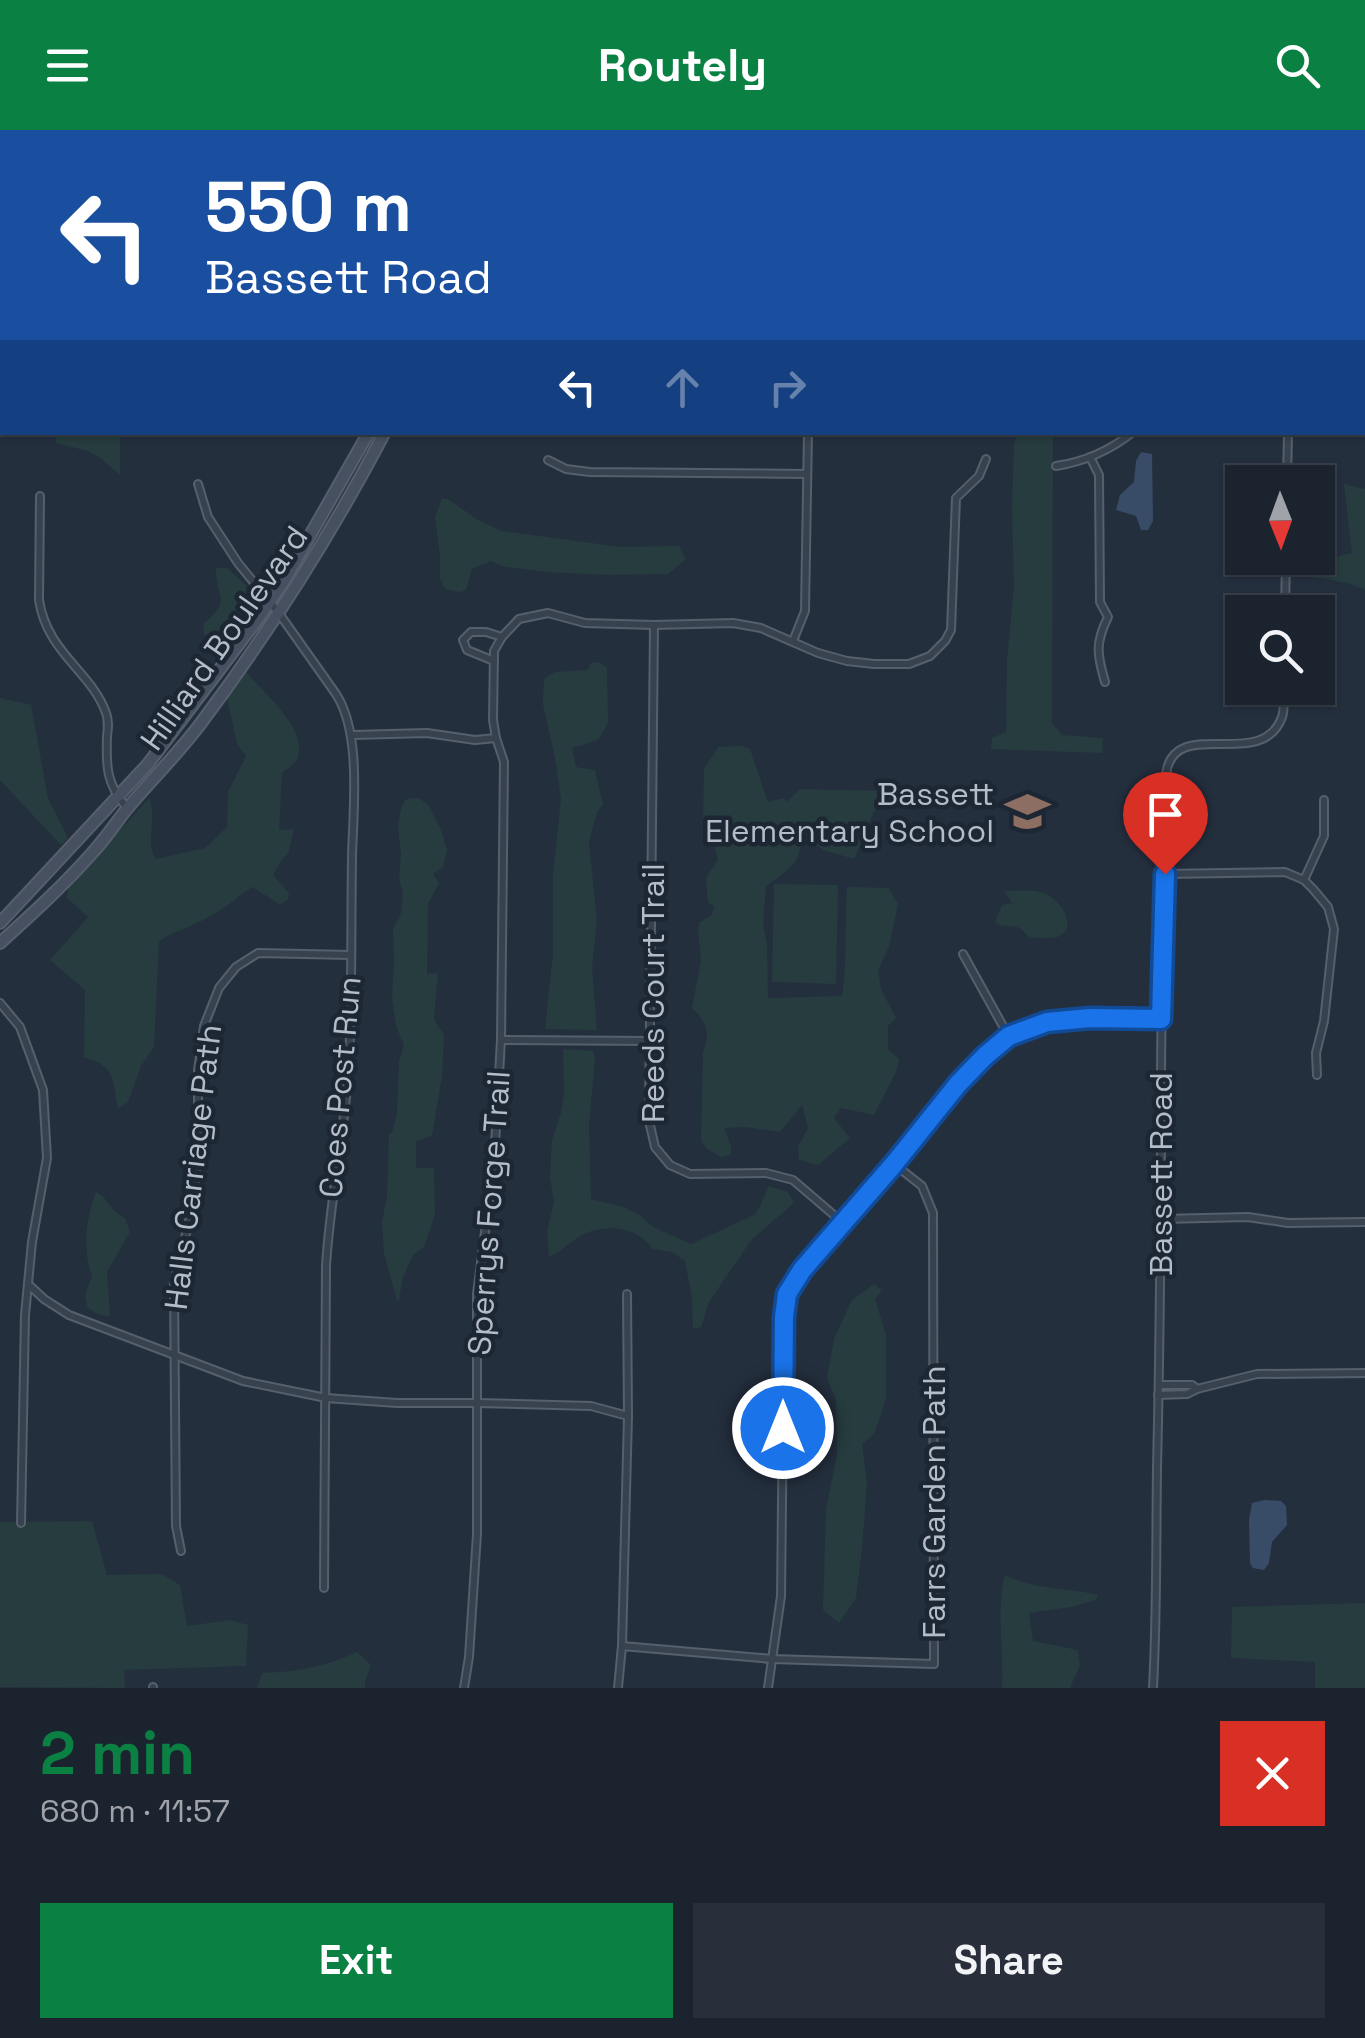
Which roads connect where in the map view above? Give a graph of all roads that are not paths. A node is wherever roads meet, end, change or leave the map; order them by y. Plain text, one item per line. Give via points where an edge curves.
1 (367, 435) edge
2 (383, 435) edge
3 (808, 435) edge
4 (1129, 435) edge
5 (1288, 435) edge
6 (1090, 457) junction
7 (986, 459) dead end
8 (548, 460) dead end
9 (1287, 465) edge
10 (1056, 466) dead end
11 (807, 474) junction
12 (198, 484) dead end
13 (40, 496) dead end
14 (274, 608) junction
15 (654, 625) junction
16 (502, 637) junction
17 (793, 641) junction
18 (494, 661) junction
19 (1105, 682) dead end
20 (1283, 705) edge
21 (352, 735) junction
22 (496, 738) junction
23 (118, 798) junction
24 (1324, 800) dead end
25 (128, 808) junction
26 (1165, 874) junction
27 (1304, 880) junction
28 (0, 923) edge
29 (0, 943) edge
30 (963, 954) dead end
31 (350, 955) junction
32 (0, 1004) edge
33 (1161, 1019) junction
34 (1009, 1036) junction
35 (501, 1040) junction
36 (651, 1040) junction
37 (1317, 1075) dead end
38 (894, 1164) junction
39 (1162, 1219) junction
40 (842, 1222) junction
41 (1365, 1222) edge
42 (29, 1285) junction
43 (628, 1294) dead end
44 (175, 1355) junction
45 (1365, 1373) edge
46 (1159, 1385) junction
47 (1197, 1389) junction
48 (1158, 1395) junction
49 (326, 1398) junction
50 (476, 1402) junction
51 (628, 1416) junction
52 (22, 1523) dead end
53 (181, 1551) dead end
54 (324, 1588) dead end
55 (622, 1646) junction
56 (772, 1659) junction
57 (464, 1688) edge
58 (618, 1688) edge
59 (768, 1688) edge
60 (1152, 1688) edge

1 - 14 main road, Hilliard Boulevard
2 - 14 main road, Hilliard Boulevard via 339,516
3 - 11 street
4 - 6 street
5 - 9 street
6 - 10 street
6 - 19 street via 1100,475 1100,602 1108,618 1097,655
7 - 17 street via 972,486 956,498 946,641 910,664 874,664
8 - 11 street via 590,472
11 - 17 street via 805,611
12 - 14 street, Coes Post Run via 208,516
13 - 23 street via 41,614 105,709 106,770
14 - 21 street, Coes Post Run via 345,707
14 - 23 main road, Hilliard Boulevard
14 - 25 main road, Hilliard Boulevard via 200,724
15 - 16 street via 585,623 548,612 518,619
15 - 17 street via 733,623
15 - 36 street, Reeds Court Trail
16 - 18 street, Sperrys Forge Trail
16 - 18 street via 471,632 464,640 468,650
18 - 22 street, Sperrys Forge Trail
20 - 26 street, Bassett Road via 1283,716 1263,740 1177,750 1166,766 1163,790
21 - 22 street
21 - 31 street, Coes Post Run
22 - 35 street, Sperrys Forge Trail via 504,762
23 - 25 street
23 - 28 main road, Hilliard Boulevard
24 - 27 street via 1324,836
25 - 29 main road, Hilliard Boulevard via 94,852
26 - 27 street via 1285,872
26 - 33 street, Bassett Road
27 - 37 street via 1328,907 1334,929
30 - 34 street
31 - 44 street, Halls Carriage Path via 258,953 220,988 204,1026 198,1071 193,1204 174,1284
31 - 49 street, Coes Post Run via 348,1063 328,1228
32 - 42 street via 20,1028 43,1090 47,1158
33 - 34 street via 1047,1022
33 - 39 street, Bassett Road
34 - 38 street via 958,1084
35 - 36 street
35 - 50 street, Sperrys Forge Trail via 477,1294
36 - 40 street, Reeds Court Trail via 649,1121 655,1147 670,1165 690,1174 766,1172 793,1180
38 - 40 street
38 - 56 street, Farrs Garden Path via 922,1186 933,1214 934,1664
39 - 41 street
39 - 46 street, Bassett Road
40 - 56 street via 787,1294 780,1596
42 - 44 street via 69,1315
42 - 52 street
43 - 51 street
44 - 49 street via 243,1381
44 - 53 street, Halls Carriage Path
45 - 47 street via 1257,1374
46 - 47 street
46 - 48 street, Bassett Road
47 - 48 street
48 - 60 street, Bassett Road
49 - 50 street
49 - 54 street, Coes Post Run
50 - 51 street via 591,1406
50 - 57 street, Sperrys Forge Trail via 476,1534
51 - 55 street
55 - 56 street, Farrs Garden Path
55 - 58 street
56 - 59 street

